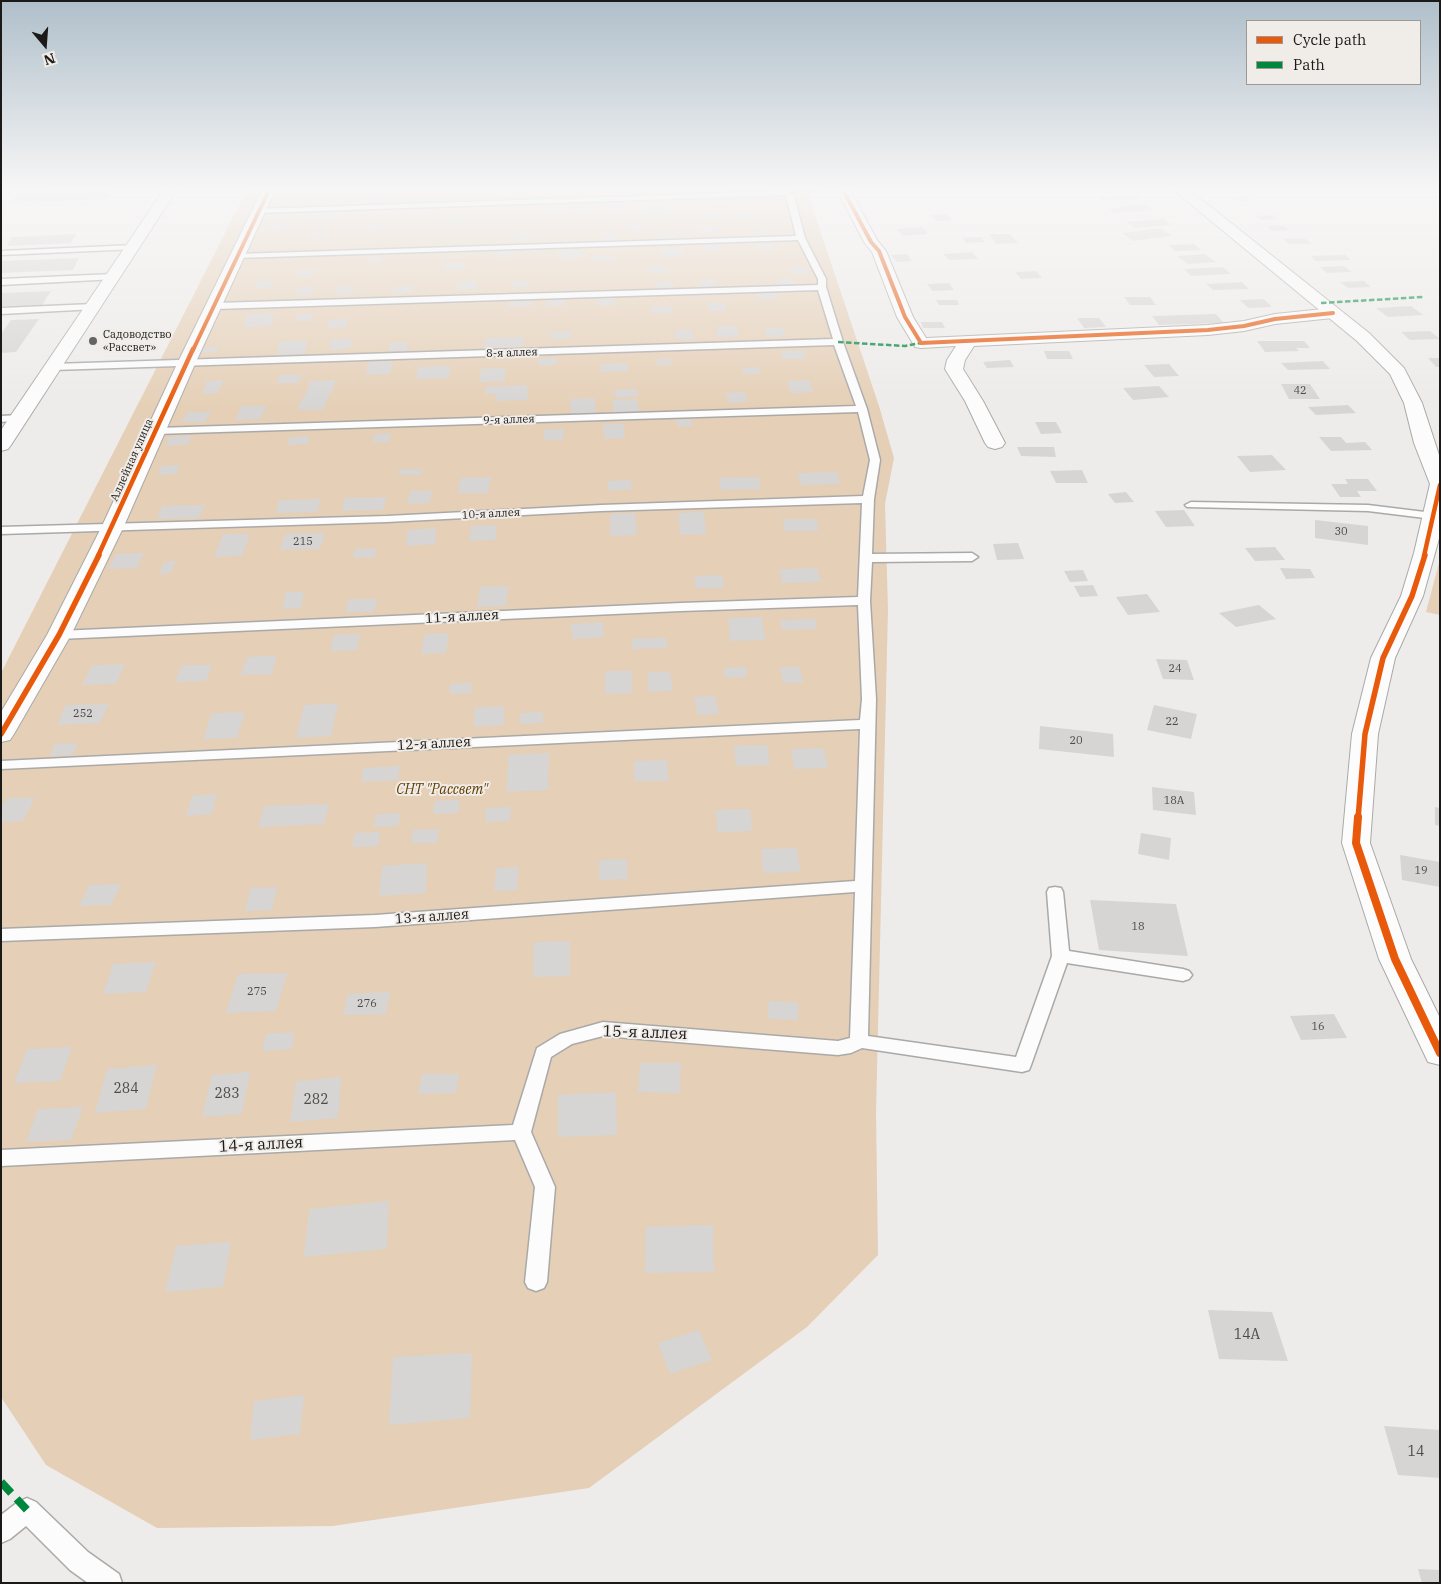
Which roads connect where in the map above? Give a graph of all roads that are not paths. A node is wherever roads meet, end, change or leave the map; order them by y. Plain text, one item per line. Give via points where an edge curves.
1 (124, 262) edge
2 (234, 262) edge
3 (813, 262) edge
4 (883, 262) edge
5 (1270, 262) edge
6 (113, 277) junction
7 (1, 282) edge
8 (822, 287) junction
9 (215, 306) junction
10 (93, 307) junction
11 (1, 311) edge
12 (1333, 313) junction
13 (838, 342) junction
14 (968, 342) junction
15 (186, 364) junction
16 (53, 367) junction
17 (862, 409) junction
18 (19, 418) junction
19 (1, 419) edge
20 (156, 431) junction
21 (995, 443) dead end
22 (1, 445) edge
23 (1440, 485) edge
24 (868, 499) junction
25 (1191, 505) dead end
26 (1433, 516) junction
27 (113, 526) junction
28 (1, 532) edge
29 (972, 557) dead end
30 (866, 558) junction
31 (864, 601) junction
32 (59, 635) junction
33 (867, 724) junction
34 (1, 734) edge
35 (1, 765) edge
36 (863, 886) junction
37 (1054, 892) dead end
38 (1, 935) edge
39 (1060, 956) junction
40 (1183, 975) dead end
41 (860, 1041) junction
42 (1440, 1053) edge
43 (522, 1132) junction
44 (1, 1158) edge
45 (536, 1282) dead end
46 (1, 1531) edge
47 (110, 1583) edge

1 - 6 street
2 - 9 street, Аллейная улица
3 - 8 lane via 822,279
4 - 14 street via 905,317 921,343
5 - 12 street
6 - 7 lane
6 - 10 street
8 - 9 lane
8 - 13 lane
9 - 15 street, Аллейная улица
10 - 11 lane
10 - 16 street
12 - 14 street via 1208,330
12 - 23 street via 1398,372 1413,403
13 - 15 lane, 8-я аллея
13 - 17 lane
14 - 21 street via 954,369
15 - 16 lane, 8-я аллея
15 - 20 street, Аллейная улица
16 - 18 street
17 - 20 lane, 9-я аллея
17 - 24 lane via 875,460
18 - 19 lane
18 - 22 street
20 - 27 street, Аллейная улица
23 - 26 street
24 - 27 lane, 10-я аллея via 601,508 387,520
24 - 30 lane
25 - 26 lane via 1368,508
26 - 42 street via 1412,596 1383,658 1365,734 1356,843 1395,959
27 - 28 lane, 10-я аллея
27 - 32 street, Аллейная улица
29 - 30 lane
30 - 31 lane
31 - 32 lane, 11-я аллея
31 - 33 lane via 870,699
32 - 34 street, Аллейная улица
33 - 35 lane, 12-я аллея
33 - 36 lane
36 - 38 lane, 13-я аллея via 375,921
36 - 41 lane
37 - 39 lane
39 - 40 lane
39 - 41 lane via 1022,1065
41 - 43 lane, 15-я аллея via 838,1048 603,1029 566,1038 543,1053
43 - 44 lane, 14-я аллея
43 - 45 lane via 545,1187
46 - 47 lane via 27,1510 79,1561

